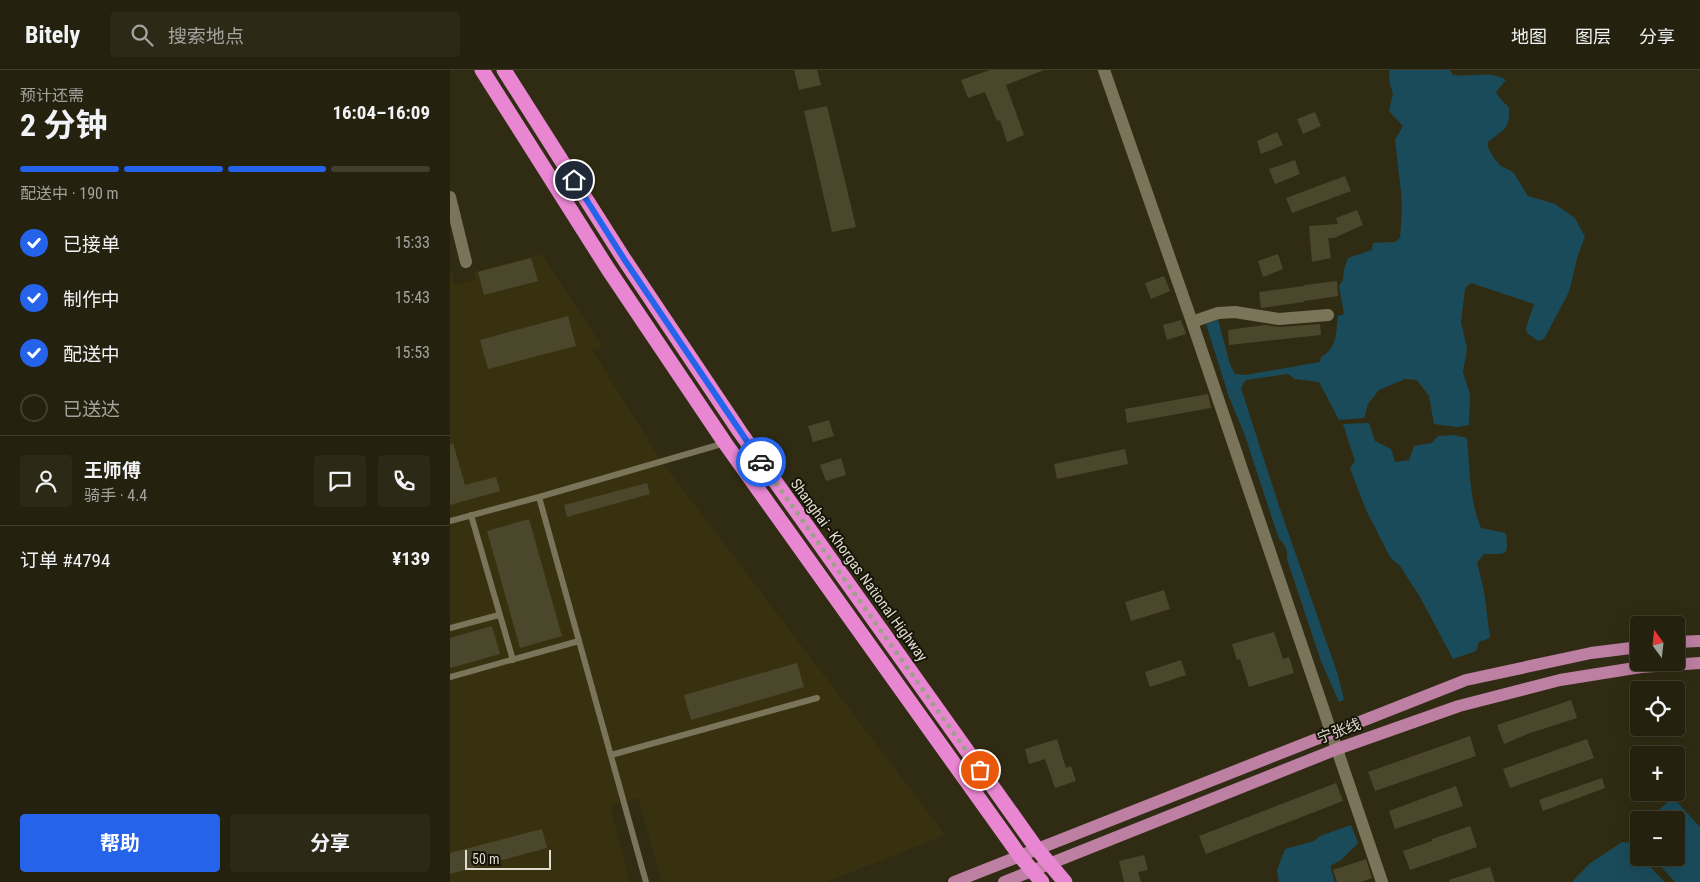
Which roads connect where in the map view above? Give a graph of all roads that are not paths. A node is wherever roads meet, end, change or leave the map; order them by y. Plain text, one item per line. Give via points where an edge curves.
1 (482, 70) edge
2 (504, 70) edge
3 (1104, 70) edge
4 (450, 197) edge
5 (466, 262) dead end
6 (1328, 315) dead end
7 (1192, 322) junction
8 (740, 432) junction
9 (725, 443) junction
10 (540, 497) junction
11 (471, 515) junction
12 (450, 521) edge
13 (499, 614) junction
14 (450, 628) edge
15 (579, 641) junction
16 (1700, 641) edge
17 (1685, 642) edge
18 (1630, 648) edge
19 (513, 660) junction
20 (1700, 663) edge
21 (450, 677) edge
22 (817, 698) dead end
23 (1331, 733) junction
24 (1336, 749) junction
25 (611, 755) junction
26 (1037, 849) junction
27 (1020, 856) junction
28 (1050, 864) junction
29 (1037, 876) edge
30 (646, 882) edge
31 (954, 882) edge
32 (1004, 882) edge
33 (1065, 882) edge
34 (1382, 882) edge

1 - 9 highway via 608,269
2 - 8 highway, Shanghai - Khorgas National Highway via 624,259
3 - 7 street
4 - 5 street
6 - 7 street via 1279,320 1234,312 1218,313
7 - 23 street
8 - 9 highway
8 - 26 highway, Shanghai - Khorgas National Highway
9 - 10 lane
9 - 27 highway
10 - 11 lane
10 - 15 lane
11 - 12 lane
11 - 13 lane
13 - 14 lane
13 - 19 lane
15 - 19 lane
15 - 25 lane
16 - 17 main road
18 - 23 main road, 宁张线 via 1591,653 1466,680
19 - 21 lane
20 - 24 main road, 宁张线 via 1641,666 1560,680 1459,706
22 - 25 lane
23 - 24 street
23 - 26 main road, 宁张线
24 - 28 main road, 宁张线
24 - 34 street
25 - 30 lane
26 - 27 main road, 宁张线
26 - 28 highway, Shanghai - Khorgas National Highway
27 - 29 highway
27 - 31 main road, 宁张线
28 - 29 main road, 宁张线
28 - 33 highway, Shanghai - Khorgas National Highway
29 - 32 main road, 宁张线

